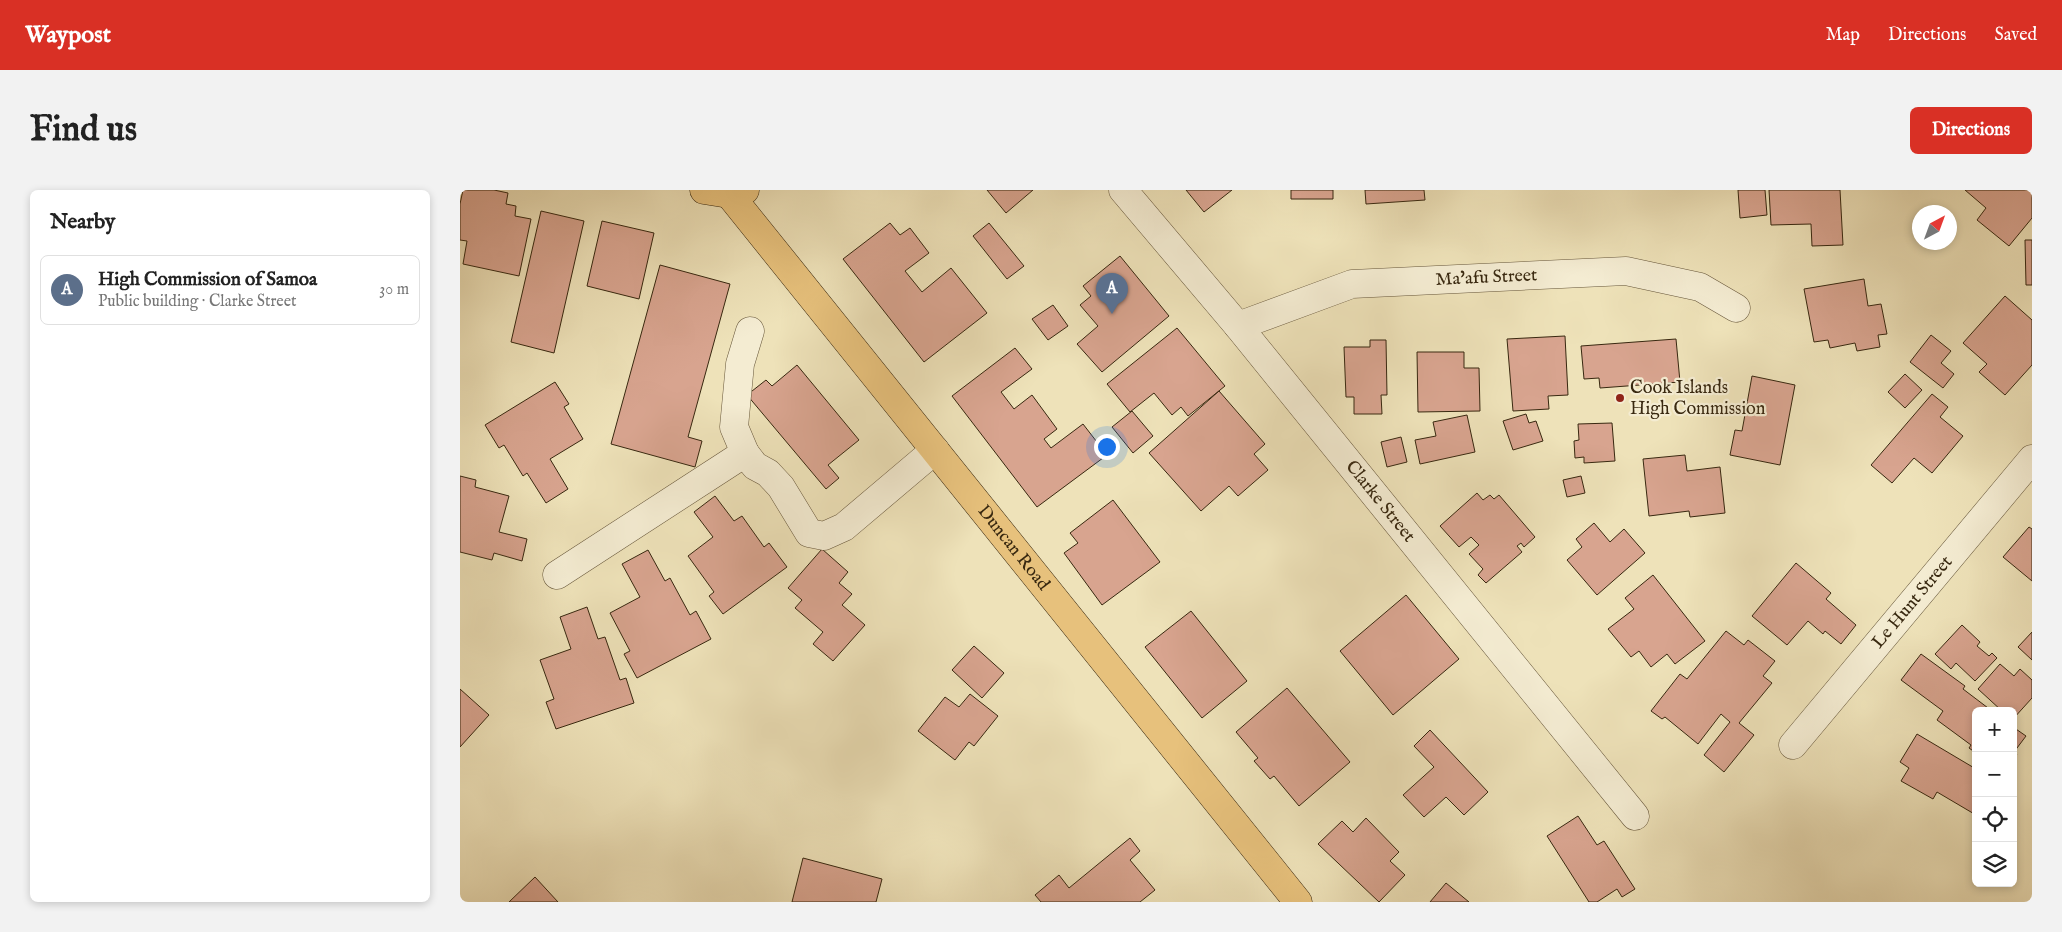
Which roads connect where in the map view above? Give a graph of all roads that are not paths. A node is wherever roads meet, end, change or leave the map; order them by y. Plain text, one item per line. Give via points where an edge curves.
1 (1123, 190) edge
2 (726, 191) edge
3 (1736, 308) dead end
4 (1238, 326) junction
5 (750, 331) dead end
6 (935, 450) junction
7 (746, 453) junction
8 (2032, 459) edge
9 (558, 575) dead end
10 (1793, 745) dead end
11 (1634, 816) dead end
12 (1298, 902) edge

1 - 4 street, Clarke Street
2 - 6 main road, Duncan Road
3 - 4 street, Ma'afu Street via 1700,287 1626,271 1352,284
4 - 11 street, Clarke Street
5 - 7 street via 740,364 734,427
6 - 7 street via 844,527 824,536 809,533 781,487 768,473 755,466
6 - 12 main road, Duncan Road
7 - 9 street
8 - 10 street, Le Hunt Street

